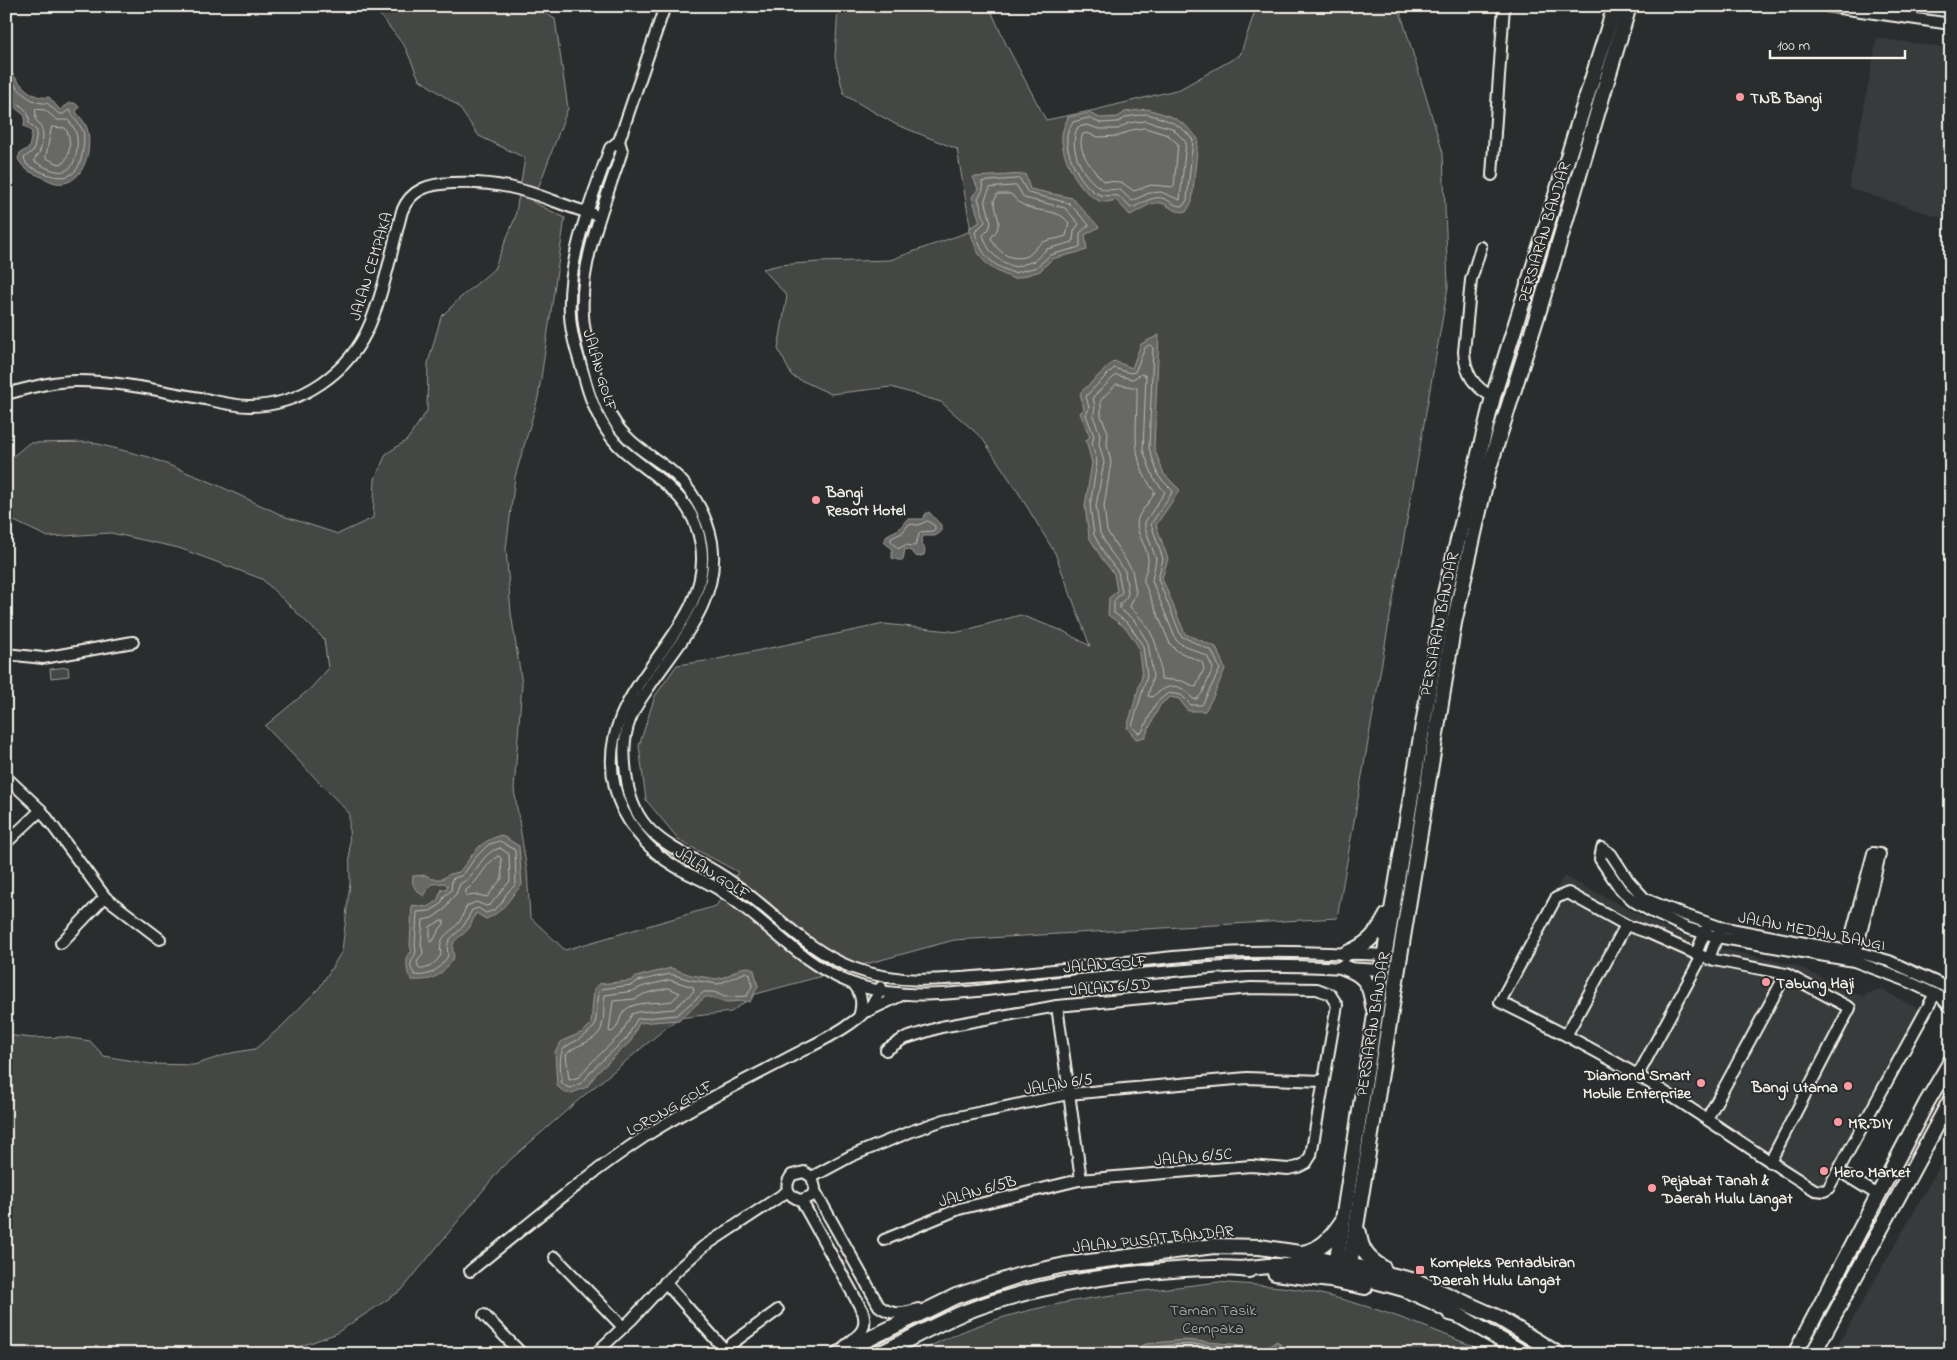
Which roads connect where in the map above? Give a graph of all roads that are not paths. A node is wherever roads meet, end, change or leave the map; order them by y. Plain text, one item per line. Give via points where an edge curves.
1 (665, 6) edge
2 (1504, 6) edge
3 (1615, 6) edge
4 (1629, 6) edge
5 (1826, 6) edge
6 (1951, 24) edge
7 (619, 140) junction
8 (1492, 174) dead end
9 (587, 213) junction
10 (600, 216) junction
11 (1481, 247) dead end
12 (570, 293) junction
13 (583, 295) junction
14 (6, 394) edge
15 (1493, 397) junction
16 (133, 642) dead end
17 (6, 654) edge
18 (6, 777) edge
19 (41, 810) junction
20 (6, 843) edge
21 (1414, 871) junction
22 (106, 897) junction
23 (1393, 906) junction
24 (1626, 925) junction
25 (1720, 927) junction
26 (1706, 929) junction
27 (1716, 937) junction
28 (160, 939) dead end
29 (61, 943) dead end
30 (1221, 953) junction
31 (1702, 956) junction
32 (1850, 956) junction
33 (1344, 961) junction
34 (1385, 963) junction
35 (1224, 967) junction
36 (1786, 974) junction
37 (883, 977) junction
38 (854, 984) junction
39 (879, 992) junction
40 (903, 994) junction
41 (1947, 998) edge
42 (1057, 1006) junction
43 (860, 1016) junction
44 (1374, 1017) junction
45 (1567, 1034) junction
46 (886, 1050) dead end
47 (1950, 1061) edge
48 (1382, 1067) junction
49 (1638, 1075) junction
50 (1322, 1081) junction
51 (1068, 1094) junction
52 (1951, 1099) edge
53 (1707, 1119) junction
54 (1770, 1162) junction
55 (1838, 1171) junction
56 (812, 1177) junction
57 (1081, 1180) junction
58 (788, 1191) junction
59 (814, 1191) junction
60 (1878, 1195) junction
61 (800, 1200) junction
62 (1358, 1214) junction
63 (1343, 1220) junction
64 (884, 1240) dead end
65 (1299, 1253) junction
66 (555, 1257) dead end
67 (1343, 1265) junction
68 (1240, 1269) junction
69 (470, 1271) dead end
70 (1397, 1275) junction
71 (665, 1282) junction
72 (956, 1296) junction
73 (778, 1310) dead end
74 (484, 1315) dead end
75 (1458, 1315) junction
76 (1499, 1318) junction
77 (623, 1327) junction
78 (723, 1352) edge
79 (522, 1354) edge
80 (595, 1354) edge
81 (836, 1354) edge
82 (879, 1354) edge
83 (1525, 1354) edge
84 (1540, 1354) edge
85 (1558, 1354) edge
86 (1794, 1354) edge
87 (1814, 1354) edge

1 - 7 street, JALAN GOLF
2 - 8 street
3 - 15 main road, PERSIARAN BANDAR
4 - 21 main road, PERSIARAN BANDAR via 1488,471 1454,623
5 - 6 street
7 - 9 street, JALAN GOLF via 610,148
7 - 10 street, JALAN GOLF via 622,151
9 - 10 street, JALAN CEMPAKA
9 - 12 street, JALAN GOLF via 574,262
9 - 14 street, JALAN CEMPAKA via 511,187 486,183 444,183 418,190 402,211 379,298 360,343 328,379 283,402 248,406 109,383 77,381
10 - 13 street, JALAN GOLF
11 - 15 street via 1471,280 1464,361 1476,385
12 - 13 street
12 - 38 street, JALAN GOLF via 574,340 600,420 616,443 664,481 682,500 696,526 702,551 700,577 688,610 632,692 615,730 612,762 615,788 621,804 633,826 673,866 723,892 808,960 829,974
13 - 37 street, JALAN GOLF via 584,330 610,414 629,440 674,473 688,489 708,525 712,546 709,590 700,614 637,704 626,731 625,762 628,788 634,804 653,833 670,847 736,884 800,937 832,958
15 - 23 main road, PERSIARAN BANDAR via 1445,593
16 - 17 street via 43,658
18 - 19 street
19 - 20 street
19 - 22 street
21 - 34 main road
21 - 48 main road, PERSIARAN BANDAR
22 - 28 street
22 - 29 street
23 - 33 main road via 1380,929
23 - 34 main road, PERSIARAN BANDAR
24 - 31 street
24 - 45 street
24 - 45 street via 1568,893 1556,898 1500,1002
25 - 26 street, JALAN MEDAN BANGI
25 - 27 street, JALAN MEDAN BANGI
25 - 32 street, JALAN MEDAN BANGI
26 - 26 street, JALAN MEDAN BANGI via 1670,921 1635,902 1621,890 1600,859 1602,848 1611,854 1645,899
26 - 27 street, JALAN MEDAN BANGI
26 - 31 street, JALAN MEDAN BANGI
27 - 31 street, JALAN MEDAN BANGI
27 - 32 street, JALAN MEDAN BANGI
30 - 33 street, JALAN GOLF via 1287,951
30 - 35 street
30 - 37 street, JALAN GOLF via 936,980
31 - 36 street
31 - 49 street, JALAN MEDAN BANGI
32 - 32 street via 1880,854 1873,853
32 - 41 street, JALAN MEDAN BANGI
32 - 41 street, JALAN MEDAN BANGI via 1889,960
33 - 34 street, JALAN GOLF
33 - 34 street, JALAN GOLF
33 - 35 street, JALAN GOLF
33 - 44 main road via 1366,981
34 - 44 main road, PERSIARAN BANDAR
34 - 48 main road via 1390,973 1382,1029
35 - 40 street, JALAN GOLF via 951,993
36 - 53 street
36 - 54 street via 1850,1008
37 - 39 street, LORONG GOLF
38 - 39 street, JALAN GOLF
38 - 43 street via 862,1004
39 - 40 street, JALAN GOLF
39 - 43 street, LORONG GOLF
40 - 43 street
41 - 55 street
42 - 46 street, JALAN 6/5D via 941,1027 903,1039
42 - 50 street, JALAN 6/5D via 1252,988 1316,989 1330,994 1337,1005
42 - 51 street
43 - 69 street, LORONG GOLF via 824,1040 649,1134 575,1187
44 - 63 main road, PERSIARAN BANDAR
45 - 49 street
47 - 60 main road
48 - 62 main road, PERSIARAN BANDAR
49 - 53 street
50 - 51 street, JALAN 6/5 via 1247,1078
50 - 57 street, JALAN 6/5C via 1311,1155 1298,1168 1251,1166
51 - 56 street, JALAN 6/5 via 944,1120 851,1156
51 - 57 street
52 - 87 main road
53 - 54 street
54 - 55 street via 1815,1190 1828,1189
55 - 60 street
56 - 58 street via 804,1172 795,1173 788,1179
56 - 59 street
57 - 64 street, JALAN 6/5B via 959,1208
58 - 61 street via 794,1199
58 - 71 street via 703,1247
59 - 61 street via 812,1196
59 - 72 street via 879,1306 886,1312 901,1314
60 - 86 main road
61 - 81 street via 865,1320 860,1335
62 - 67 main road, PERSIARAN BANDAR
62 - 70 main road via 1364,1253
63 - 65 main road via 1324,1244
63 - 67 main road, PERSIARAN BANDAR
65 - 67 main road, JALAN PUSAT BANDAR
65 - 72 main road, JALAN PUSAT BANDAR via 1260,1247 1214,1246 1156,1252 1020,1274
66 - 77 street
67 - 68 main road via 1330,1271 1297,1266
67 - 70 main road, JALAN PUSAT BANDAR
67 - 75 main road via 1354,1276 1404,1289
68 - 75 main road, JALAN PUSAT BANDAR via 1330,1280
68 - 82 main road, JALAN PUSAT BANDAR via 1194,1268 1117,1275 1047,1287 964,1313
70 - 76 main road, JALAN PUSAT BANDAR via 1416,1280
71 - 77 street
71 - 78 street
72 - 81 main road, JALAN PUSAT BANDAR
73 - 78 street
74 - 79 street
75 - 83 main road, JALAN PUSAT BANDAR
76 - 84 main road via 1501,1329
76 - 85 main road, JALAN PUSAT BANDAR
77 - 80 street

